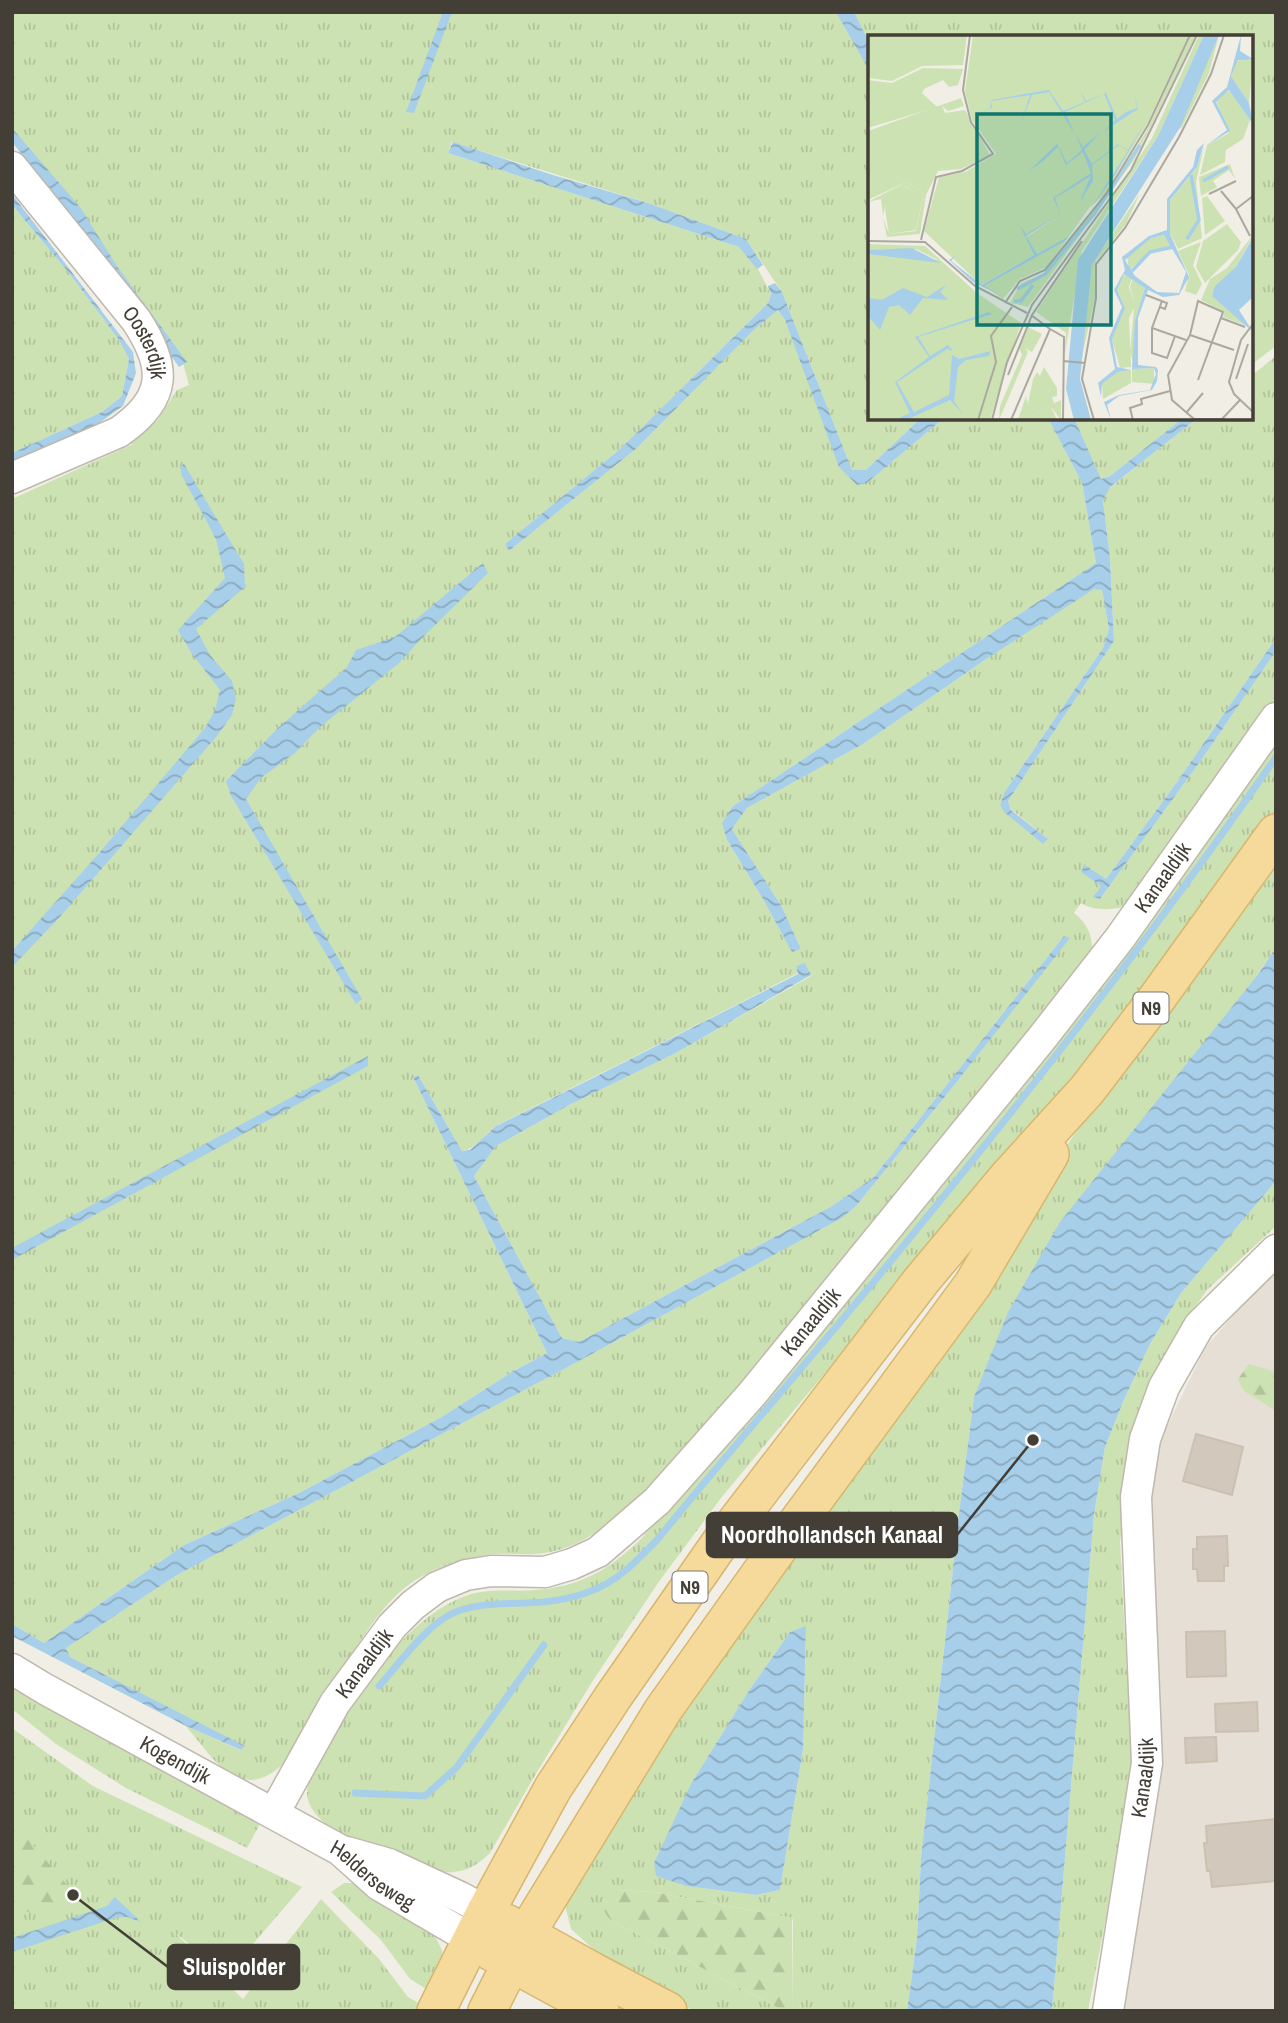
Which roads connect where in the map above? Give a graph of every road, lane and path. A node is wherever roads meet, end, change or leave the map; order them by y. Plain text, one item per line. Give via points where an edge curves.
1 (12, 167) edge
2 (12, 478) edge
3 (1276, 718) edge
4 (1276, 834) edge
5 (1087, 1090) junction
6 (1276, 1250) edge
7 (12, 1669) edge
8 (274, 1812) junction
9 (340, 1850) joint
10 (478, 1925) junction
11 (518, 1949) junction
12 (436, 2011) edge
13 (487, 2011) edge
14 (600, 2011) edge
15 (668, 2011) edge
16 (1108, 2011) edge

1 - 2 street, Oosterdijk via 136,320 153,348 158,383 147,408 119,432
3 - 8 street, Kanaaldijk via 1120,938 1042,1038 752,1394 657,1501 598,1552 572,1564 545,1572 466,1575 437,1587 413,1605 335,1703
4 - 5 main road, N9
5 - 10 main road, N9 via 922,1280 720,1543 553,1788
5 - 11 main road, N9 via 973,1284 663,1710
6 - 16 street, Kanaaldijk via 1199,1326 1164,1387 1145,1439 1136,1497 1147,1763
7 - 8 street, Kogendijk
8 - 9 street, Kogendijk
9 - 10 street, Helderseweg via 389,1864 460,1897
10 - 11 main road
10 - 12 main road, N9
11 - 13 main road, N9
11 - 14 main road
11 - 15 main road via 592,1972

